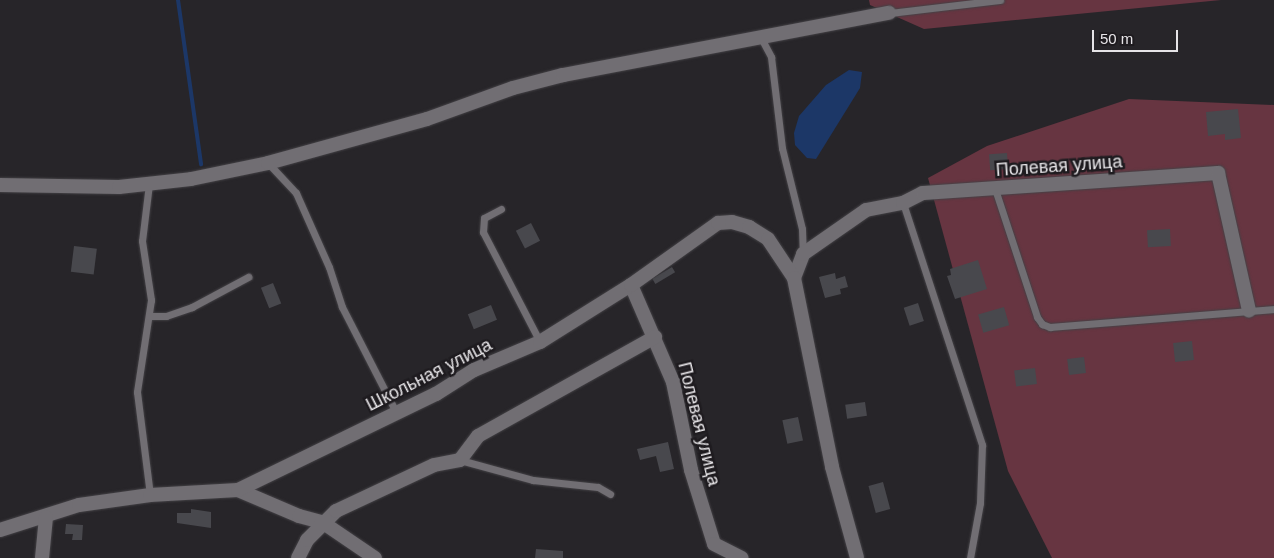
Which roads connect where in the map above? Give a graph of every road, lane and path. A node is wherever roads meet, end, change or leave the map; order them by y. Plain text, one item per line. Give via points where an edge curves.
1 (1000, 0) edge
2 (889, 13) joint
3 (760, 35) junction
4 (268, 163) junction
5 (149, 184) junction
6 (0, 185) edge
7 (995, 189) junction
8 (903, 203) junction
9 (501, 209) dead end
10 (803, 254) junction
11 (248, 277) dead end
12 (794, 278) junction
13 (631, 285) junction
14 (1274, 309) edge
15 (1249, 311) junction
16 (149, 316) junction
17 (655, 337) junction
18 (540, 342) junction
19 (396, 414) junction
20 (460, 460) junction
21 (238, 490) junction
22 (610, 494) dead end
23 (150, 495) junction
24 (46, 517) junction
25 (322, 522) junction
26 (0, 530) edge
27 (42, 558) edge
28 (298, 558) edge
29 (375, 558) edge
30 (742, 558) edge
31 (857, 558) edge
32 (970, 558) edge

1 - 2 lane
2 - 3 street
3 - 4 street via 513,88 427,119
3 - 10 lane via 772,57 782,148 802,229
4 - 5 street
4 - 19 lane via 296,193 329,267 342,307
5 - 6 street via 68,188
5 - 16 lane via 142,241 151,300
7 - 8 street, Полевая улица via 923,193
7 - 15 lane via 1042,324 1050,327
7 - 15 street, Полевая улица via 1218,173
8 - 10 street, Полевая улица via 866,210
8 - 32 lane via 982,445 980,503
9 - 18 lane via 484,218 483,232
10 - 12 street
11 - 16 lane via 192,307 166,316
12 - 13 street via 768,239 749,226 732,222 718,223
12 - 31 street via 832,467
13 - 17 street, Полевая улица
13 - 18 street, Школьная улица
14 - 15 lane
16 - 23 lane via 137,392
17 - 20 street via 478,436
17 - 30 street, Полевая улица via 673,382 704,518 714,544
18 - 19 street, Школьная улица via 474,370
19 - 21 street, Школьная улица
20 - 22 lane via 533,480 598,487
20 - 25 street via 434,465 373,492
21 - 23 street, Школьная улица
21 - 25 street, Школьная улица
23 - 24 street, Школьная улица via 79,505
24 - 26 street, Школьная улица
24 - 27 street
25 - 28 street
25 - 29 street, Школьная улица

